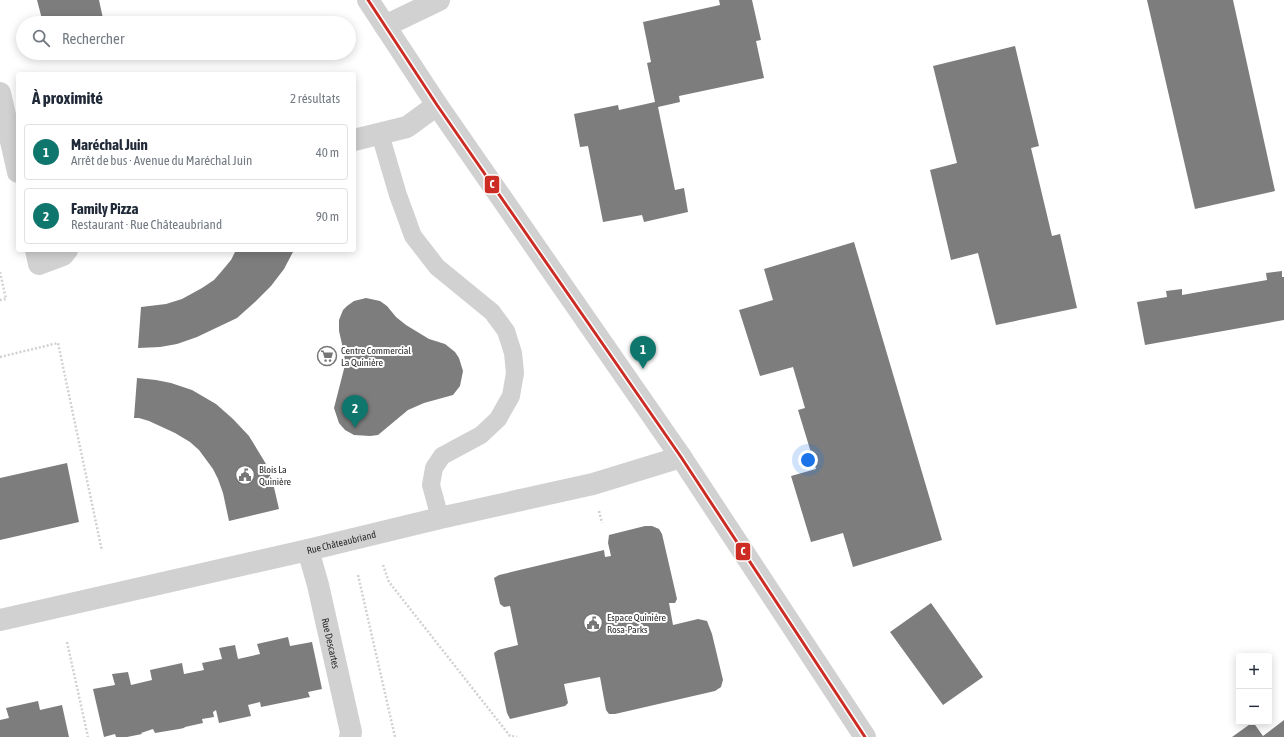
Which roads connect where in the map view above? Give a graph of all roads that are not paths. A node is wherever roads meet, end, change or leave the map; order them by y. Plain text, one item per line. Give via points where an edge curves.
1 (368, 0) edge
2 (440, 0) edge
3 (385, 26) junction
4 (0, 93) edge
5 (438, 104) junction
6 (380, 134) junction
7 (356, 140) edge
8 (16, 163) edge
9 (36, 252) edge
10 (65, 252) edge
11 (681, 457) junction
12 (440, 518) junction
13 (308, 550) junction
14 (0, 620) edge
15 (350, 737) edge
16 (865, 737) edge

1 - 3 street
2 - 3 street
3 - 5 street
4 - 8 street
5 - 6 street via 407,127
5 - 11 street
6 - 7 street
6 - 12 lane via 413,236 438,267 492,312 506,331 513,353 515,373 511,396 498,419 481,435 442,456 434,468 431,485
9 - 10 street via 39,264
11 - 12 street, Rue Châteaubriand via 593,484
11 - 16 street
12 - 13 street, Rue Châteaubriand
13 - 14 street, Rue Châteaubriand
13 - 15 street, Rue Descartes via 318,585 351,732

